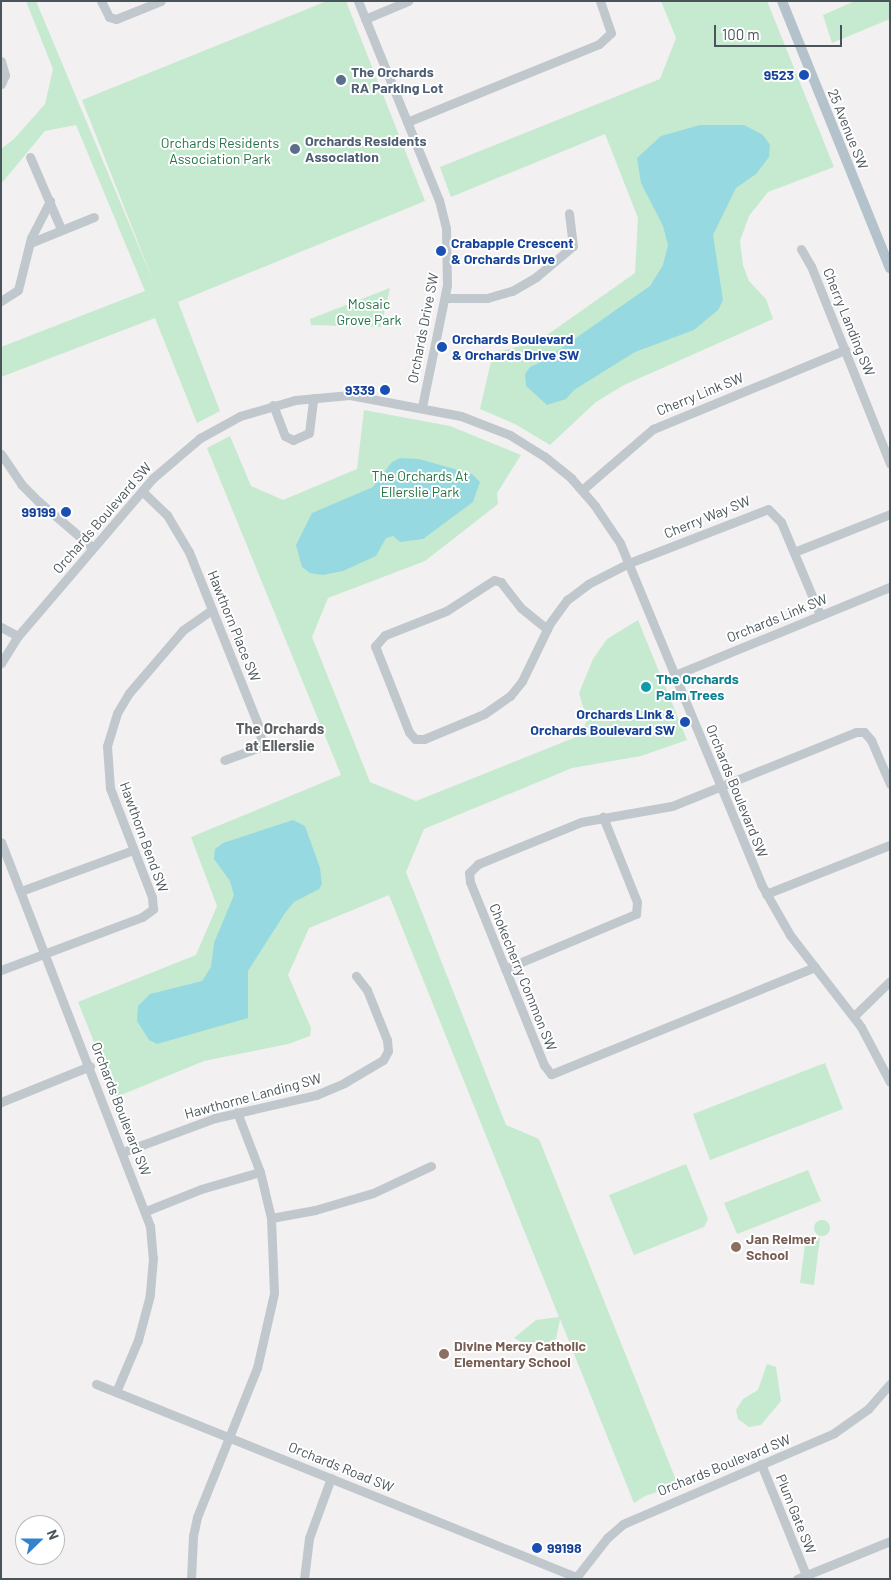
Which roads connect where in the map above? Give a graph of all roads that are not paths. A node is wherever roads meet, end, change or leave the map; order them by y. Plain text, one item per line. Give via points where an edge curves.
1 (101, 1) edge
2 (161, 1) edge
3 (358, 1) edge
4 (408, 1) edge
5 (600, 1) edge
6 (782, 1) edge
7 (365, 19) junction
8 (1, 61) edge
9 (1, 84) edge
10 (407, 122) junction
11 (30, 157) dead end
12 (50, 201) junction
13 (569, 213) dead end
14 (94, 216) dead end
15 (61, 229) junction
16 (30, 243) junction
17 (801, 248) dead end
18 (890, 268) edge
19 (445, 298) junction
20 (1, 301) edge
21 (845, 350) junction
22 (313, 398) junction
23 (274, 405) junction
24 (422, 407) junction
25 (1, 454) edge
26 (890, 464) edge
27 (582, 490) junction
28 (142, 491) junction
29 (890, 514) edge
30 (94, 548) junction
31 (794, 552) junction
32 (629, 563) junction
33 (890, 587) edge
34 (212, 610) junction
35 (820, 615) junction
36 (1, 627) edge
37 (547, 630) junction
38 (18, 636) junction
39 (1, 663) edge
40 (675, 675) junction
41 (224, 760) dead end
42 (890, 784) edge
43 (720, 787) junction
44 (603, 817) junction
45 (1, 842) edge
46 (890, 845) edge
47 (133, 850) junction
48 (21, 891) junction
49 (766, 894) junction
50 (45, 952) junction
51 (815, 967) junction
52 (1, 970) edge
53 (506, 970) junction
54 (356, 976) dead end
55 (890, 981) edge
56 (854, 1016) junction
57 (90, 1066) junction
58 (890, 1082) edge
59 (1, 1102) edge
60 (237, 1112) junction
61 (123, 1152) junction
62 (431, 1166) dead end
63 (260, 1172) junction
64 (146, 1211) junction
65 (271, 1218) junction
66 (96, 1384) dead end
67 (890, 1384) edge
68 (116, 1392) junction
69 (228, 1436) junction
70 (761, 1464) junction
71 (331, 1478) junction
72 (890, 1541) edge
73 (806, 1575) junction
74 (576, 1578) edge
75 (191, 1579) edge
76 (304, 1579) edge
77 (796, 1579) edge

1 - 2 street via 109,17 116,19
3 - 7 street, Orchards Drive SW
4 - 7 street
5 - 10 street via 611,28 604,41
6 - 18 main road, 25 Avenue SW
7 - 10 street, Orchards Drive SW
8 - 9 street via 5,75
10 - 19 street, Orchards Drive SW via 446,228 449,256
11 - 12 street
12 - 15 street
12 - 16 street
13 - 19 street via 573,246 536,277 512,291 487,298
14 - 15 street
15 - 16 street
16 - 20 street via 18,290
17 - 21 street, Cherry Landing SW via 812,266
19 - 24 street, Orchards Drive SW
21 - 26 street, Cherry Landing SW
21 - 27 street, Cherry Link SW via 653,429
22 - 23 street, Orchards Boulevard SW
22 - 23 street via 310,430 296,440 285,436
22 - 24 street, Orchards Boulevard SW via 350,396
23 - 28 street, Orchards Boulevard SW via 240,416 200,438 161,470
24 - 27 street, Orchards Boulevard SW via 476,421 510,435 559,467
25 - 30 street via 21,484
27 - 32 street, Orchards Boulevard SW via 606,521
28 - 30 street, Orchards Boulevard SW
28 - 34 street, Hawthorn Place SW via 167,516 182,538
29 - 31 street
30 - 38 street, Orchards Boulevard SW
31 - 32 street, Cherry Way SW via 781,522 768,509
31 - 35 street, Cherry Way SW
32 - 37 street via 597,578 574,594
32 - 40 street, Orchards Boulevard SW
33 - 35 street, Orchards Link SW
34 - 41 street, Hawthorn Place SW via 263,738 257,749
34 - 47 street, Hawthorn Bend SW via 183,630 129,693 111,730 106,772
35 - 40 street, Orchards Link SW
36 - 38 street
37 - 37 street via 521,608 501,582 494,580 446,611 386,635 375,646 409,732 415,739 424,740 515,697
38 - 39 street, Orchards Boulevard SW
40 - 43 street, Orchards Boulevard SW
42 - 43 street, Chokecherry Common SW via 871,740 859,731
43 - 44 street, Chokecherry Common SW via 664,808
43 - 49 street, Orchards Boulevard SW
44 - 53 street via 637,902 636,914
44 - 53 street, Chokecherry Common SW via 581,822 471,869 470,882
45 - 48 street, Orchards Boulevard SW
46 - 49 street
47 - 48 street
47 - 50 street, Hawthorn Bend SW via 152,897 150,912
48 - 50 street, Orchards Boulevard SW
49 - 51 street, Orchards Boulevard SW via 790,935
50 - 52 street
50 - 57 street, Orchards Boulevard SW
51 - 53 street, Chokecherry Common SW via 554,1074 544,1065
51 - 56 street, Orchards Boulevard SW
54 - 60 street, Hawthorne Landing SW via 366,990 387,1040 386,1056 329,1090
55 - 56 street
56 - 58 street, Orchards Boulevard SW
57 - 59 street
57 - 61 street, Orchards Boulevard SW
60 - 61 street, Hawthorne Landing SW
60 - 63 street
61 - 64 street, Orchards Boulevard SW
62 - 65 street via 373,1193 315,1210
63 - 64 street via 201,1189
63 - 65 street
64 - 68 street, Orchards Boulevard SW via 154,1258 150,1295 138,1340
65 - 69 street via 275,1270 271,1317 257,1368
66 - 68 street, Orchards Road SW
67 - 70 street, Orchards Boulevard SW via 868,1408 834,1433
68 - 69 street, Orchards Road SW
69 - 71 street, Orchards Road SW
69 - 75 street via 197,1517
70 - 73 street, Plum Gate SW
70 - 74 street, Orchards Boulevard SW via 623,1524 607,1538
71 - 74 street, Orchards Road SW
71 - 76 street via 309,1538
72 - 73 street
73 - 77 street

